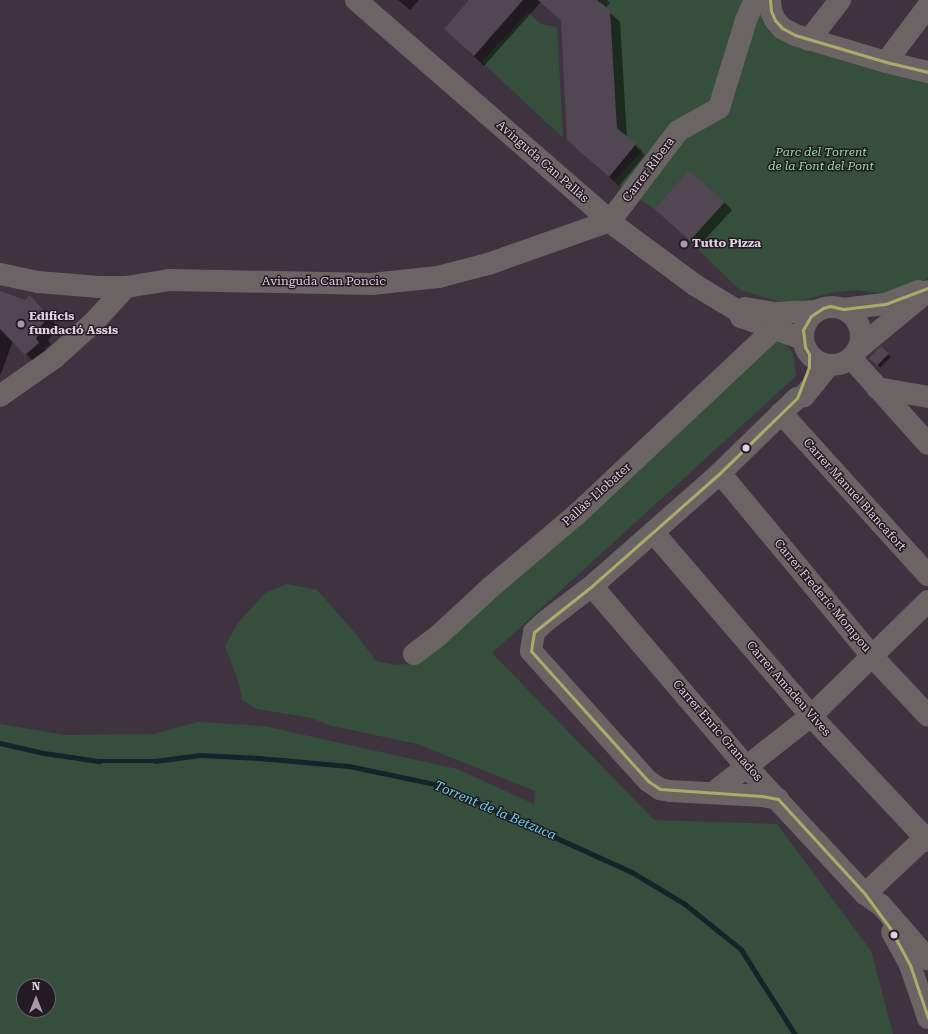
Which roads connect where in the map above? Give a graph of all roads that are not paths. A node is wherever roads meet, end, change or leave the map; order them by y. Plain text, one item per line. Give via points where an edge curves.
1 (356, 0) edge
2 (755, 0) edge
3 (770, 0) edge
4 (840, 0) edge
5 (928, 6) edge
6 (809, 40) junction
7 (886, 62) junction
8 (928, 72) edge
9 (610, 221) junction
10 (0, 274) edge
11 (126, 287) junction
12 (928, 289) edge
13 (844, 309) junction
14 (738, 311) junction
15 (817, 311) junction
16 (774, 329) junction
17 (806, 346) junction
18 (855, 353) junction
19 (829, 365) junction
20 (877, 388) junction
21 (0, 396) edge
22 (928, 397) edge
23 (797, 398) junction
24 (781, 413) junction
25 (928, 444) edge
26 (720, 473) junction
27 (654, 532) junction
28 (928, 575) edge
29 (592, 586) junction
30 (928, 600) edge
31 (414, 654) dead end
32 (871, 655) junction
33 (811, 716) junction
34 (928, 716) edge
35 (746, 766) junction
36 (713, 793) junction
37 (778, 799) junction
38 (927, 838) edge
39 (865, 894) junction
40 (928, 959) edge
41 (928, 1018) edge

1 - 9 street, Avinguda Can Pallàs
2 - 9 street, Carrer Ribera via 746,20 719,108 678,131
3 - 6 street via 773,16 782,28
4 - 6 street
5 - 7 street
6 - 7 street
7 - 8 street
9 - 11 street, Avinguda Can Poncic via 488,264 438,277 372,284 170,280
9 - 14 street, Avinguda Can Pallàs via 695,285
10 - 11 street, Avinguda Can Poncic via 38,282
11 - 21 street via 93,323 54,358
12 - 13 street via 885,304
12 - 18 street
13 - 15 street via 830,306
13 - 18 street via 854,316 862,335
14 - 15 street via 745,308 786,313
14 - 16 street, Avinguda Can Pallàs via 741,317
15 - 17 street via 806,323
16 - 17 street, Avinguda Can Pallàs
16 - 31 street, Pallàs-Llobater via 581,511
17 - 19 street via 815,359
17 - 23 street via 807,373
18 - 19 street via 837,364
18 - 20 street
19 - 23 street via 804,396
20 - 22 street
20 - 25 street
23 - 24 street
24 - 26 street
24 - 28 street, Carrer Manuel Blancafort
26 - 27 street
26 - 32 street, Carrer Frederic Mompou
27 - 29 street
27 - 33 street, Carrer Amadeu Vives
29 - 35 street, Carrer Enric Granados
29 - 36 street via 534,632 531,651 648,781 660,789 670,791
30 - 32 street
32 - 33 street
32 - 34 street, Carrer Frederic Mompou
33 - 35 street
33 - 38 street, Carrer Amadeu Vives
35 - 36 street
35 - 37 street, Carrer Enric Granados
36 - 37 street
37 - 39 street, Carrer Enric Granados
38 - 39 street
39 - 40 street, Carrer Enric Granados via 881,905
39 - 41 street via 890,928 910,965

